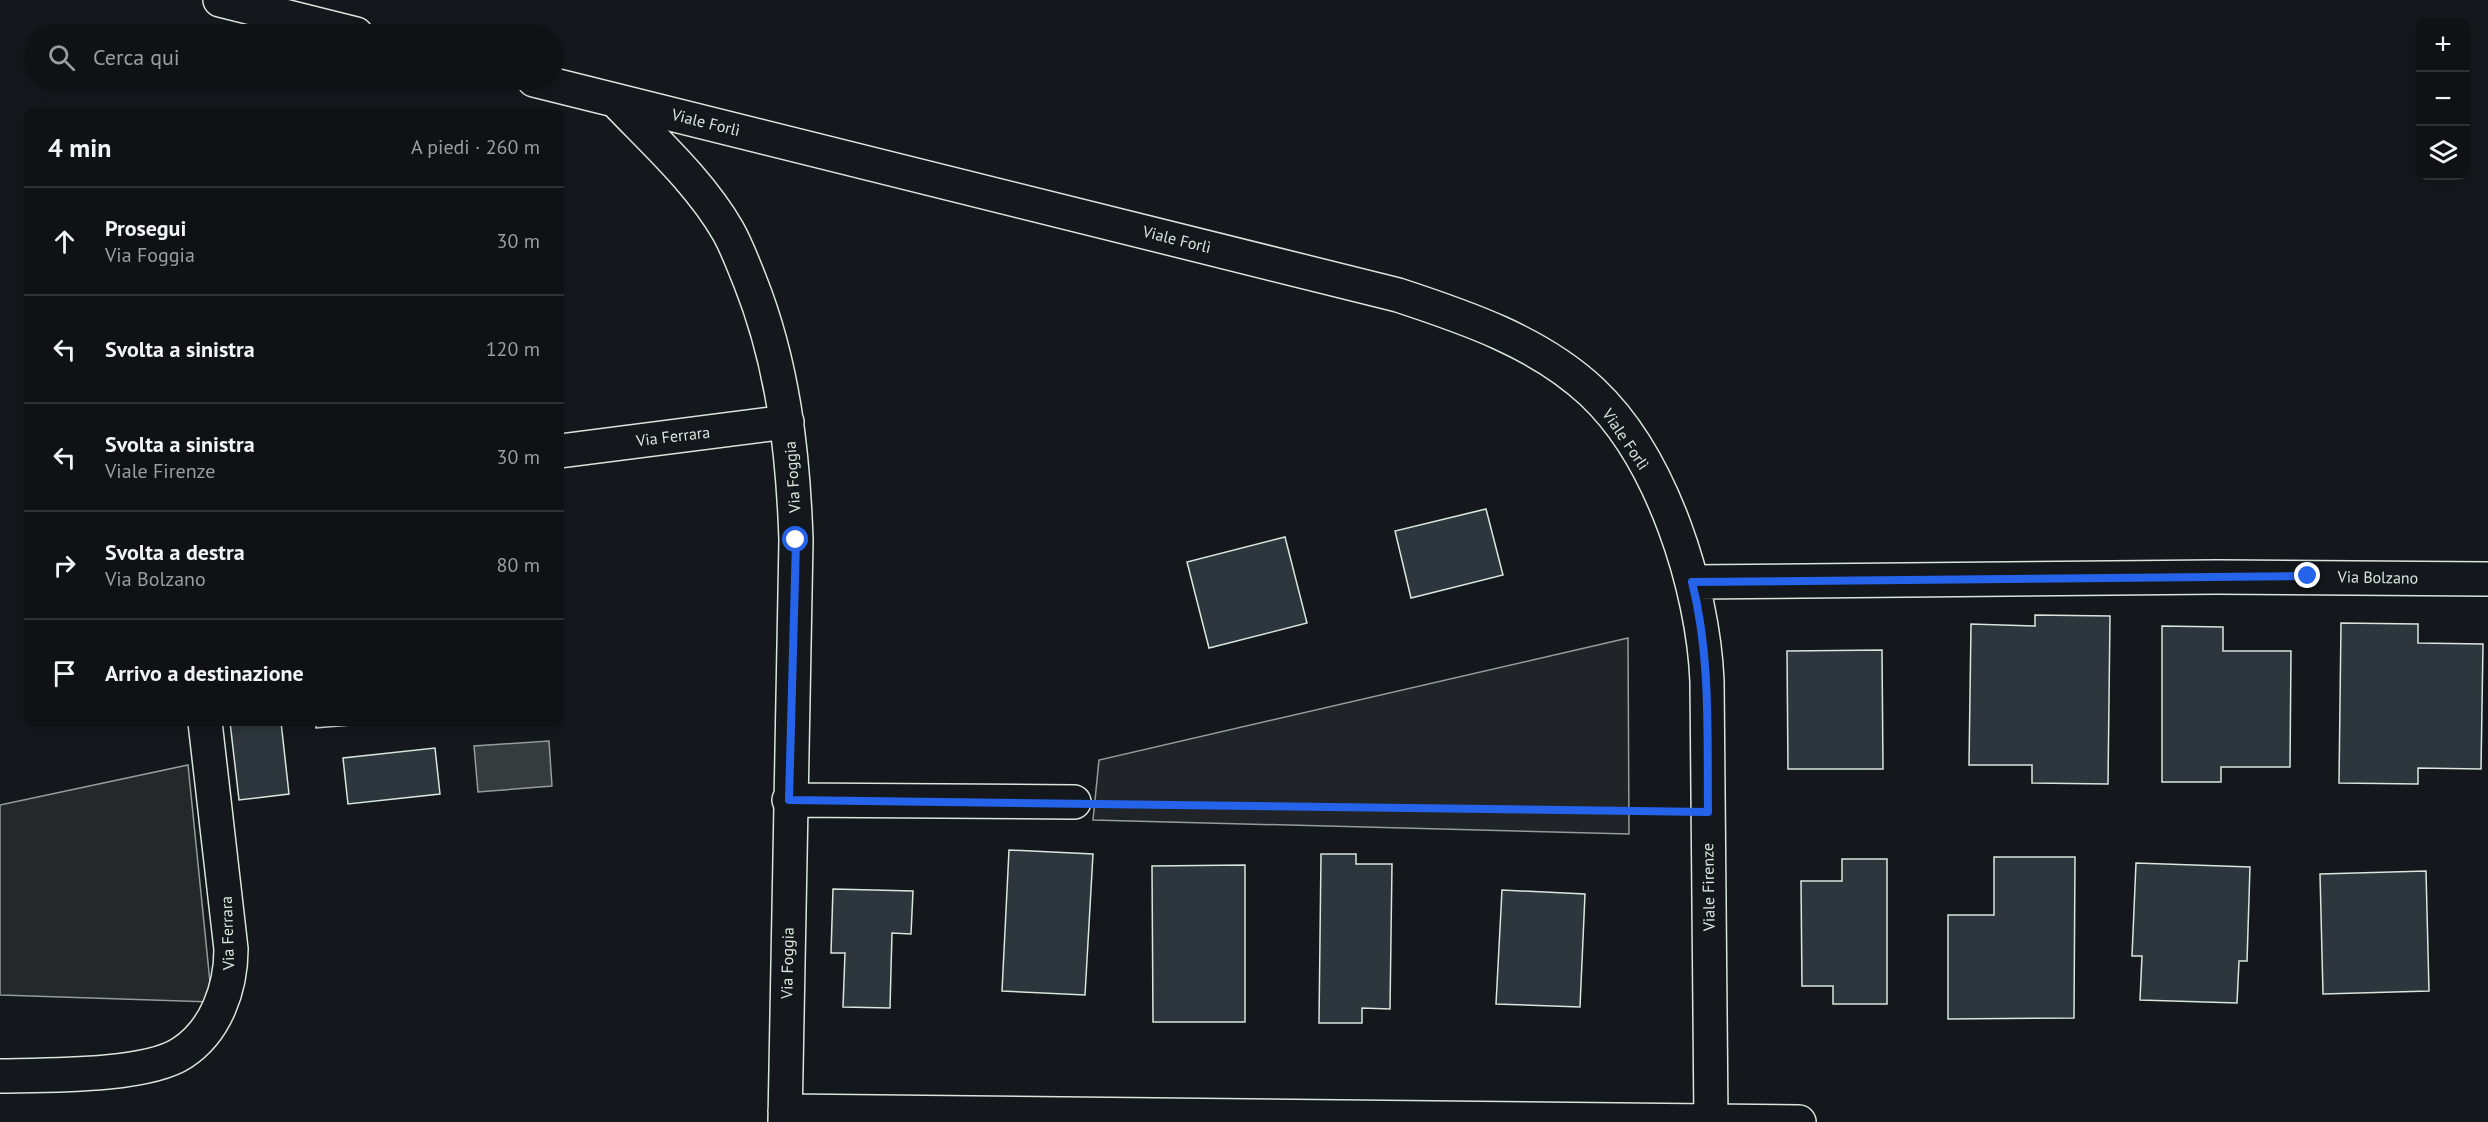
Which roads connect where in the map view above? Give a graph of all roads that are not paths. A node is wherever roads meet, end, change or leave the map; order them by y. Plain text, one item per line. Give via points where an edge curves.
1 (220, 0) edge
2 (316, 24) edge
3 (564, 87) edge
4 (615, 100) junction
5 (787, 422) junction
6 (564, 450) edge
7 (2488, 579) edge
8 (1692, 582) junction
9 (205, 726) edge
10 (789, 800) junction
11 (1074, 802) road end
12 (0, 1076) edge
13 (785, 1116) edge
14 (1711, 1121) edge
15 (1799, 1122) edge

1 - 2 street
3 - 4 street, Viale Forlì
4 - 5 street, Via Foggia via 690,178 728,231 767,326
4 - 8 street, Viale Forlì via 1358,284 1434,307 1516,341 1568,373 1592,392 1616,420 1654,483
5 - 6 street, Via Ferrara
5 - 10 street, Via Foggia via 796,540
7 - 8 street, Via Bolzano via 2217,577
8 - 14 street, Viale Firenze via 1706,660
9 - 12 street, Via Ferrara via 231,949 229,980 216,1015 188,1049 152,1065
10 - 11 street
10 - 13 street, Via Foggia
13 - 14 street
14 - 15 street

